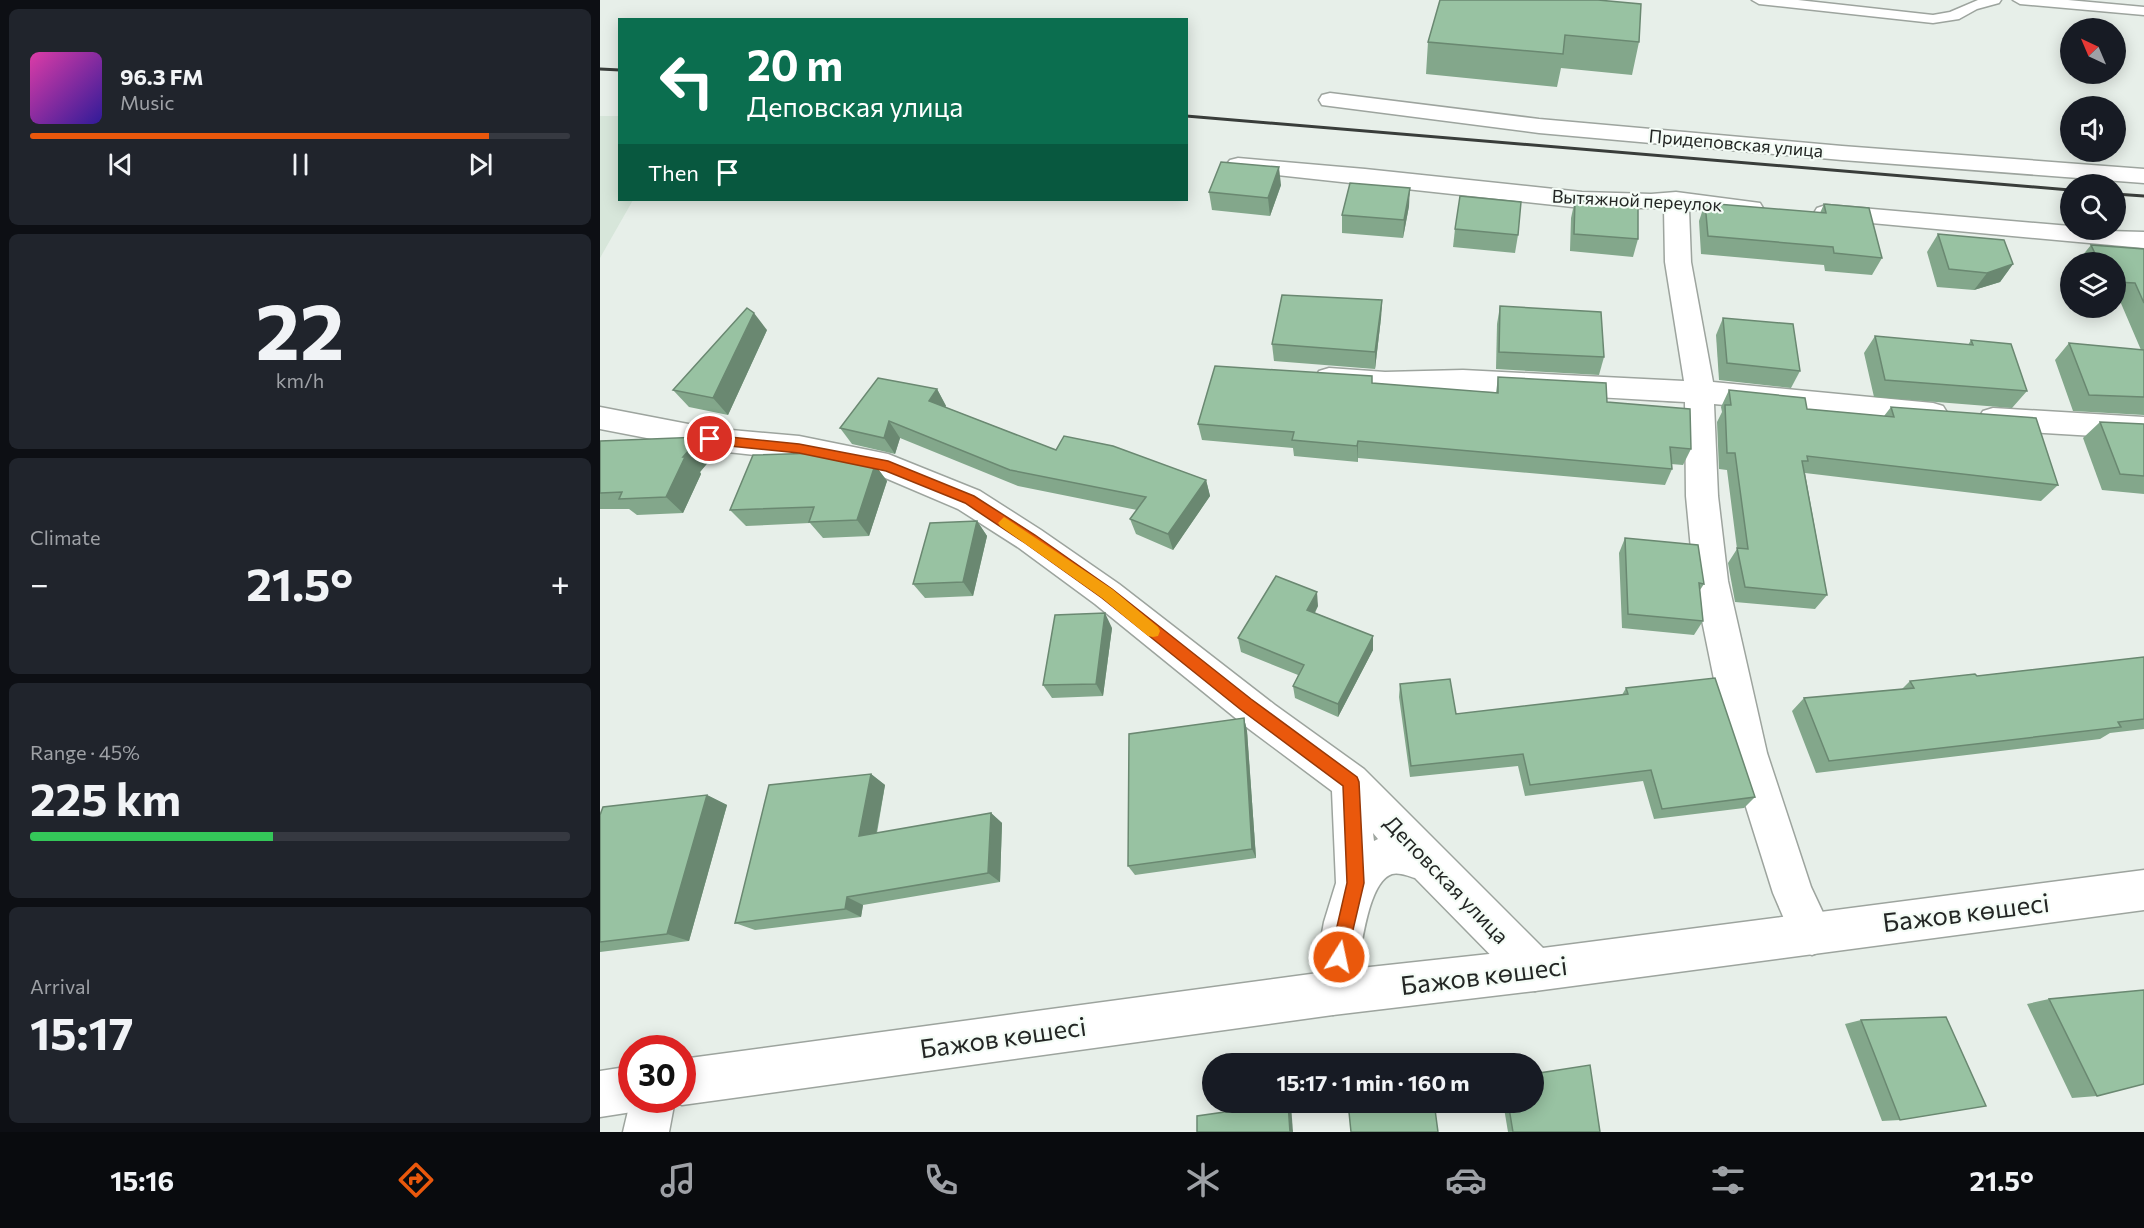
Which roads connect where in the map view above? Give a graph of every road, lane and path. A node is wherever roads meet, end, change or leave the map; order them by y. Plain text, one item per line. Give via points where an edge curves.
1 (1759, 0) edge
2 (1994, 0) edge
3 (2020, 0) edge
4 (2144, 11) edge
5 (1330, 100) dead end
6 (1238, 165) edge
7 (2144, 176) edge
8 (1676, 200) junction
9 (1774, 210) edge
10 (1806, 212) edge
11 (2144, 240) edge
12 (1305, 377) edge
13 (1698, 394) junction
14 (600, 418) edge
15 (2144, 428) edge
16 (1351, 782) junction
17 (1428, 863) junction
18 (1356, 883) junction
19 (2144, 890) edge
20 (1812, 934) junction
21 (1535, 970) junction
22 (1333, 993) junction
23 (696, 1080) edge
24 (618, 1091) edge
25 (600, 1094) edge
26 (650, 1113) edge
27 (646, 1132) edge

1 - 2 lane via 1932,19 1954,16
3 - 4 lane
5 - 7 street, Придеповская улица via 1539,126
6 - 8 street, Вытяжной переулок via 1582,200
8 - 9 street, Вытяжной переулок
8 - 13 street via 1678,262
10 - 11 street
12 - 13 street via 1385,382 1463,380
13 - 15 street
13 - 20 street via 1702,496 1726,658 1768,819 1793,893
14 - 16 street, Деповская улица via 710,439 799,448 888,466 969,500 1107,594
16 - 17 street, Деповская улица
16 - 18 street
17 - 18 street via 1390,853 1377,860
17 - 21 street, Деповская улица
18 - 22 street
19 - 20 street, Бажов көшесі
20 - 21 street, Бажов көшесі
21 - 22 street, Бажов көшесі
22 - 23 street, Бажов көшесі
24 - 25 street
26 - 27 street

